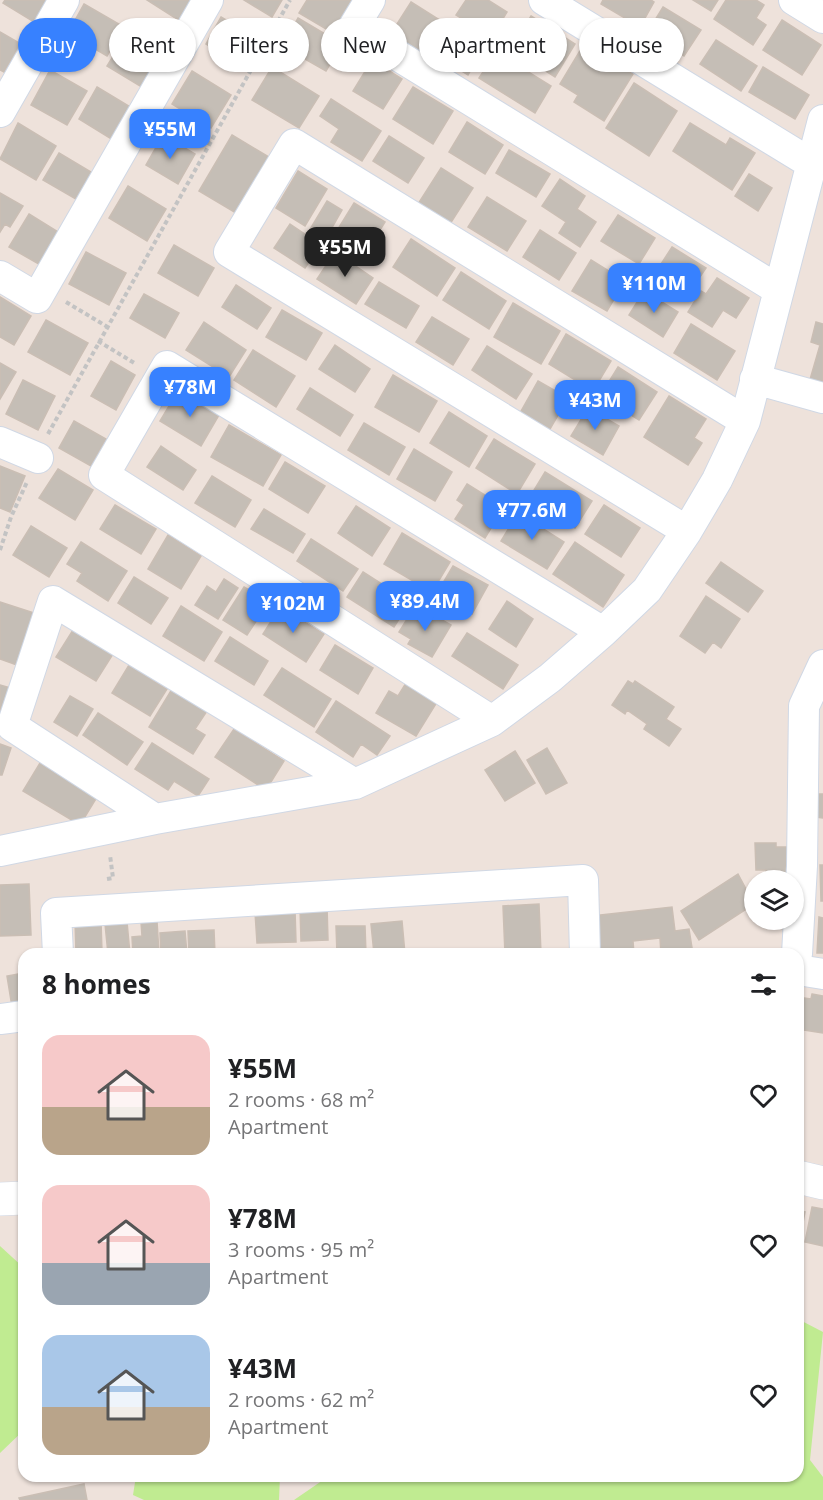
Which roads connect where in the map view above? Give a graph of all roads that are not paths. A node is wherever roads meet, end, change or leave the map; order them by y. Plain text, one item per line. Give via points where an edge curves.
1 (64, 0) edge
2 (208, 0) edge
3 (370, 0) edge
4 (544, 0) edge
5 (794, 0) edge
6 (823, 18) edge
7 (0, 112) edge
8 (823, 120) edge
9 (812, 164) junction
10 (0, 276) edge
11 (778, 290) junction
12 (755, 379) junction
13 (823, 398) edge
14 (745, 420) junction
15 (0, 442) edge
16 (38, 458) road end
17 (687, 531) junction
18 (603, 632) junction
19 (823, 665) edge
20 (492, 721) junction
21 (355, 784) junction
22 (155, 819) junction
23 (0, 851) edge
24 (58, 948) edge
25 (585, 948) edge
26 (797, 948) edge
27 (804, 971) edge
28 (823, 974) edge
29 (18, 1017) edge
30 (0, 1019) edge
31 (804, 1178) edge
32 (823, 1183) edge
33 (18, 1198) edge
34 (0, 1199) edge

1 - 7 street
2 - 10 street via 37,298
3 - 11 street via 353,28
4 - 9 street
5 - 6 street
8 - 9 street
9 - 11 street
11 - 12 street
12 - 13 street
12 - 14 street
14 - 17 street
14 - 17 street via 294,144 229,252
15 - 16 street
17 - 18 street via 647,590
18 - 20 street
18 - 20 street via 167,366 104,475
19 - 26 street via 804,706
20 - 21 street
21 - 22 street
21 - 22 street via 53,601 12,726
22 - 23 street
24 - 25 street via 56,913 583,880
27 - 28 street
29 - 30 street
31 - 32 street
33 - 34 street

